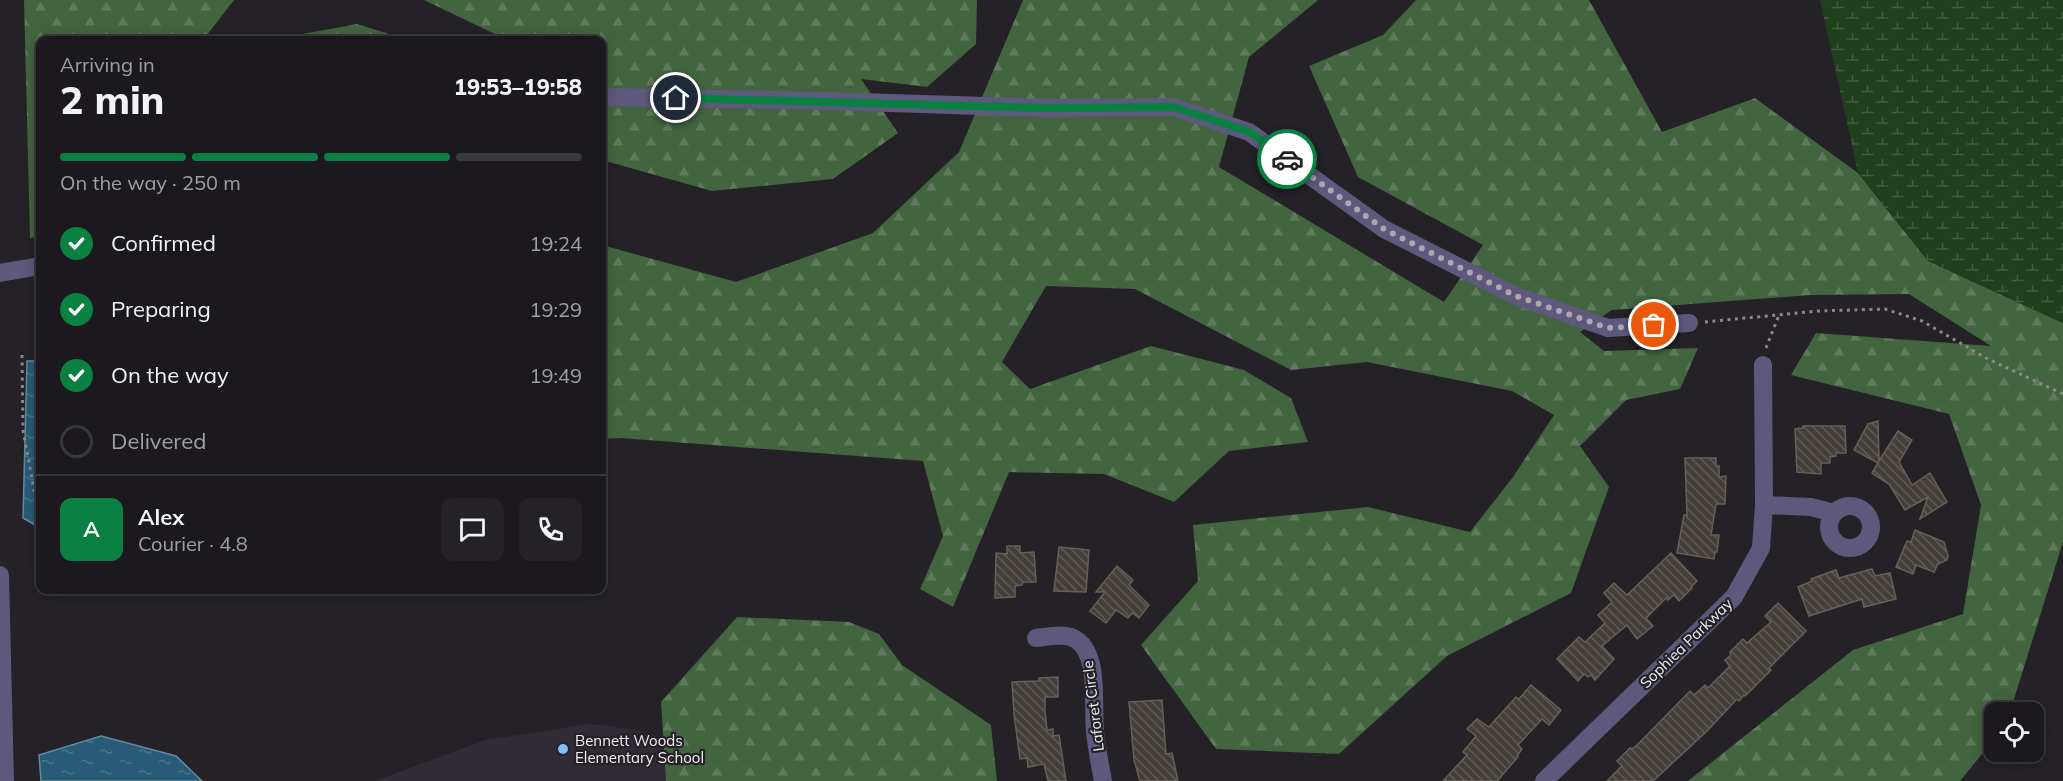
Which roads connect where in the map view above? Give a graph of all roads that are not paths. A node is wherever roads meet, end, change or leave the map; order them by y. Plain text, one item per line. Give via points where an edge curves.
1 (606, 97) edge
2 (36, 267) edge
3 (0, 273) edge
4 (1689, 323) road end
5 (1763, 365) road end
6 (1764, 505) junction
7 (1834, 513) dead end
8 (0, 575) edge
9 (1036, 638) dead end
10 (5, 781) edge
11 (1103, 781) edge
12 (1545, 781) edge

1 - 4 street via 1045,108 1174,107 1250,132 1384,229 1516,296 1608,328
2 - 3 street
5 - 6 street, Sophiea Parkway
6 - 7 street via 1811,507
6 - 12 street, Sophiea Parkway via 1761,548 1734,597
8 - 10 street
9 - 11 street, Laforet Circle via 1073,638 1090,659 1094,727

